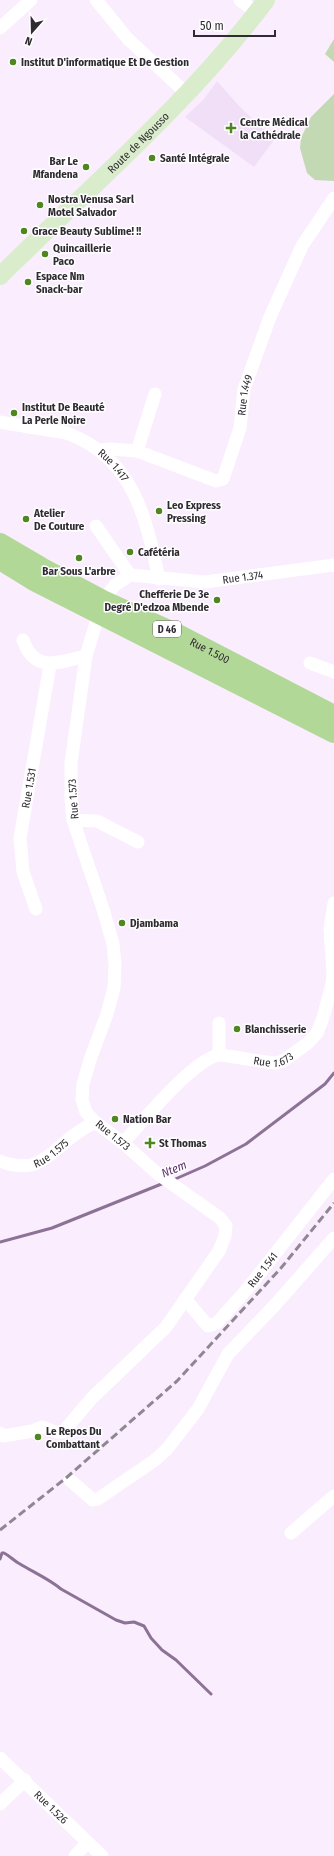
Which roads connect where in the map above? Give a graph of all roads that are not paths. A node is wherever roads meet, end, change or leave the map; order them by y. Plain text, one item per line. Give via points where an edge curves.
1 (31, 0) edge
2 (96, 0) edge
3 (240, 0) edge
4 (261, 7) edge
5 (0, 28) edge
6 (187, 94) junction
7 (334, 199) edge
8 (0, 276) edge
9 (155, 394) dead end
10 (0, 422) edge
11 (99, 450) junction
12 (137, 451) junction
13 (96, 526) dead end
14 (0, 543) edge
15 (0, 560) edge
16 (334, 566) edge
17 (130, 575) junction
18 (159, 579) junction
19 (100, 606) junction
20 (23, 640) dead end
21 (86, 656) junction
22 (310, 663) dead end
23 (50, 665) junction
24 (334, 672) edge
25 (334, 715) edge
26 (334, 733) edge
27 (73, 820) junction
28 (138, 842) dead end
29 (334, 903) edge
30 (36, 909) dead end
31 (219, 1024) dead end
32 (219, 1055) junction
33 (95, 1122) junction
34 (123, 1143) junction
35 (0, 1161) edge
36 (334, 1179) edge
37 (334, 1238) edge
38 (186, 1299) junction
39 (0, 1434) edge
40 (70, 1480) dead end
41 (334, 1496) edge
42 (291, 1533) dead end
43 (0, 1758) edge
44 (25, 1780) junction
45 (0, 1804) edge
46 (87, 1843) junction
47 (75, 1856) edge
48 (102, 1856) edge

1 - 5 street
2 - 6 street via 128,38
3 - 4 street
4 - 6 main road, Route de Ngousso
6 - 8 main road, Route de Ngousso
7 - 12 street, Rue 1.449 via 302,246 270,317 244,389 240,428 223,479 216,481
9 - 12 street
10 - 11 street, Rue 1.417 via 68,433
11 - 12 street, Rue 1.449
11 - 18 street, Rue 1.417 via 122,474 138,499
13 - 17 street
14 - 19 main road, Rue 1.500 / D 46
15 - 19 main road, Rue 1.500 via 34,581
16 - 18 street, Rue 1.374 via 204,582
17 - 18 street, Rue 1.374
17 - 19 street via 115,585
19 - 21 street, Rue 1.573
19 - 25 main road, Rue 1.500 / D 46 via 180,634
19 - 26 main road, Rue 1.500
20 - 23 street via 31,656
21 - 23 street
21 - 27 street, Rue 1.573 via 71,763
22 - 24 street
23 - 30 street, Rue 1.531 via 20,838 23,872
27 - 28 street via 97,821
27 - 33 street, Rue 1.573 via 106,918 115,965 114,988 83,1084 82,1100 86,1112
29 - 32 street, Rue 1.673 via 330,928 334,973 317,1033 283,1062
31 - 32 street
32 - 34 street via 206,1060 180,1082
33 - 34 street, Rue 1.573
33 - 35 street, Rue 1.575 via 46,1159 28,1166
34 - 38 street, Rue 1.573 via 158,1174 220,1218 226,1226 219,1251
36 - 38 street, Rue 1.541 via 217,1323 208,1326
37 - 40 street via 228,1354 198,1409 167,1450 98,1499 93,1500
38 - 39 street, Rue 1.573 via 166,1327 92,1398 63,1432 42,1427 3,1436
41 - 42 street
43 - 44 street, Rue 1.526
44 - 45 street
44 - 46 street, Rue 1.526
46 - 47 street
46 - 48 street, Rue 1.526

